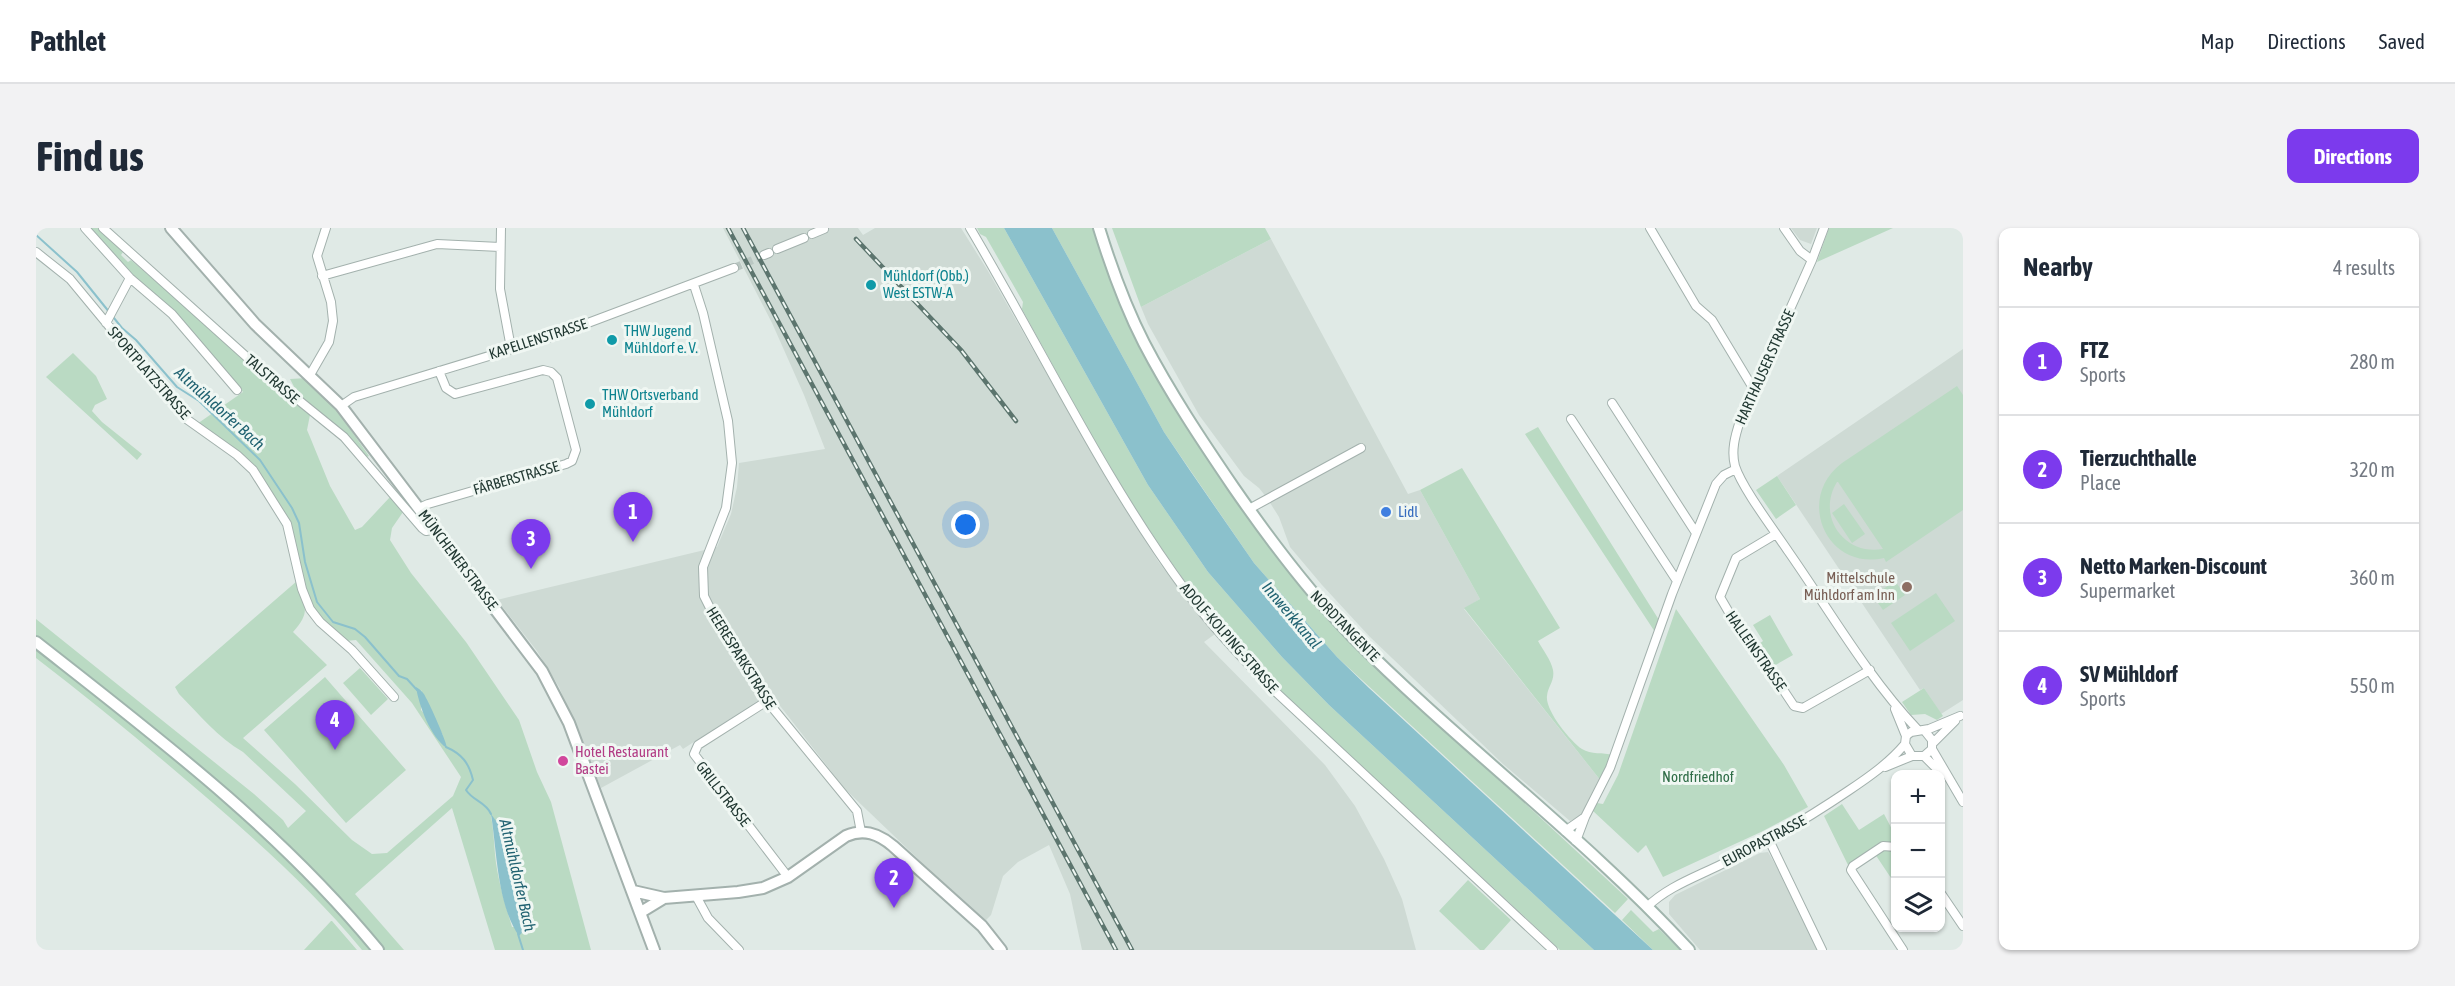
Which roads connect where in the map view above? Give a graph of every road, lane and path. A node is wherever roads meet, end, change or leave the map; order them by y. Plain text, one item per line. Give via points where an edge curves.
1 (85, 228) edge
2 (103, 228) edge
3 (171, 228) edge
4 (326, 228) edge
5 (501, 228) edge
6 (970, 228) edge
7 (1099, 228) edge
8 (1650, 228) edge
9 (1784, 228) edge
10 (1824, 228) edge
11 (824, 230) edge
12 (500, 247) junction
13 (36, 252) edge
14 (770, 252) tunnel mouth
15 (1812, 260) junction
16 (734, 268) tunnel mouth
17 (322, 276) junction
18 (130, 278) junction
19 (694, 285) junction
20 (107, 322) junction
21 (511, 348) junction
22 (438, 371) junction
23 (310, 375) junction
24 (1754, 388) junction
25 (237, 390) dead end
26 (1612, 404) dead end
27 (341, 406) junction
28 (1571, 419) dead end
29 (1361, 448) dead end
30 (1736, 469) junction
31 (419, 508) junction
32 (1249, 509) junction
33 (435, 529) junction
34 (1696, 533) junction
35 (1776, 534) junction
36 (1677, 581) junction
37 (36, 642) edge
38 (1870, 670) junction
39 (394, 697) dead end
40 (1891, 700) junction
41 (767, 701) junction
42 (1961, 715) edge
43 (1920, 730) junction
44 (1906, 740) junction
45 (1932, 746) junction
46 (1912, 756) junction
47 (1924, 756) junction
48 (1879, 770) junction
49 (1948, 779) junction
50 (1963, 802) edge
51 (1585, 817) junction
52 (1565, 831) junction
53 (861, 832) junction
54 (1769, 840) junction
55 (1576, 841) junction
56 (1891, 847) edge
57 (788, 878) junction
58 (633, 891) junction
59 (696, 896) junction
60 (1945, 896) edge
61 (664, 898) junction
62 (1647, 907) junction
63 (641, 912) junction
64 (1959, 912) edge
65 (1963, 926) edge
66 (378, 950) edge
67 (654, 950) edge
68 (739, 950) edge
69 (1001, 950) edge
70 (1553, 950) edge
71 (1689, 950) edge
72 (1822, 950) edge
73 (1903, 950) edge

1 - 18 street
2 - 33 street, TALSTRASSE via 259,368 344,437 424,531
3 - 23 main road, MÜNCHENER STRASSE via 255,324
4 - 17 street via 317,256
5 - 12 street
6 - 70 street, ADOLF-KOLPING-STRASSE via 1096,454 1187,592 1279,696
7 - 32 main road, NORDTANGENTE via 1123,299 1143,342 1194,428
8 - 24 street via 1696,306 1712,320
9 - 15 street via 1800,252
10 - 15 street, HARTHAUSER STRASSE
11 - 14 street
12 - 17 street via 437,244
12 - 21 street via 500,289
13 - 20 street, SPORTPLATZSTRASSE via 70,279
15 - 24 street, HARTHAUSER STRASSE
16 - 19 street, KAPELLENSTRASSE
17 - 23 street via 333,321 328,342
18 - 20 street
18 - 25 street via 172,314
19 - 21 street, KAPELLENSTRASSE
19 - 41 street, HEERESPARKSTRASSE via 728,421 732,464 723,520 703,567 704,596 722,632
20 - 39 street, SPORTPLATZSTRASSE via 185,418 253,470 287,524 310,609
21 - 22 street, KAPELLENSTRASSE
22 - 27 street, KAPELLENSTRASSE via 354,397
22 - 31 street, FÄRBERSTRASSE via 446,388 455,394 543,370 551,372 557,378 576,450 567,464
23 - 27 main road, MÜNCHENER STRASSE
24 - 30 street, HARTHAUSER STRASSE via 1734,445
26 - 34 street
27 - 31 main road, MÜNCHENER STRASSE
28 - 36 street
29 - 32 street
30 - 34 street via 1716,484
30 - 35 street
31 - 33 main road, MÜNCHENER STRASSE
32 - 52 main road, NORDTANGENTE via 1314,595 1352,636
33 - 58 main road, MÜNCHENER STRASSE via 553,690
34 - 36 street
35 - 38 street
35 - 38 street, HALLEINSTRASSE via 1736,558 1720,597 1738,628 1798,708
36 - 51 street via 1610,768
37 - 66 main road via 243,810 313,878
38 - 40 street
40 - 43 street
40 - 44 street
41 - 53 street, HEERESPARKSTRASSE via 857,811
41 - 57 street, GRILLSTRASSE via 698,745 694,754
42 - 43 street
42 - 45 street
43 - 44 street
43 - 45 street via 1931,737
44 - 46 street
44 - 48 street, EUROPASTRASSE
45 - 47 street
45 - 49 street
46 - 47 street
46 - 48 street, EUROPASTRASSE
47 - 49 street
48 - 54 street, EUROPASTRASSE
49 - 50 street
51 - 52 street
51 - 55 street
52 - 55 main road, NORDTANGENTE
53 - 57 main road via 840,839
53 - 69 main road via 877,835 893,846 982,926
54 - 62 street, EUROPASTRASSE via 1676,886
54 - 72 street
55 - 62 main road, NORDTANGENTE
56 - 73 street via 1883,846 1851,870
57 - 59 main road via 753,890
58 - 61 main road
58 - 63 main road, MÜNCHENER STRASSE
59 - 61 main road
59 - 68 street via 708,918
60 - 64 street
61 - 63 main road
62 - 71 main road, NORDTANGENTE
63 - 67 main road, MÜNCHENER STRASSE
64 - 65 street

